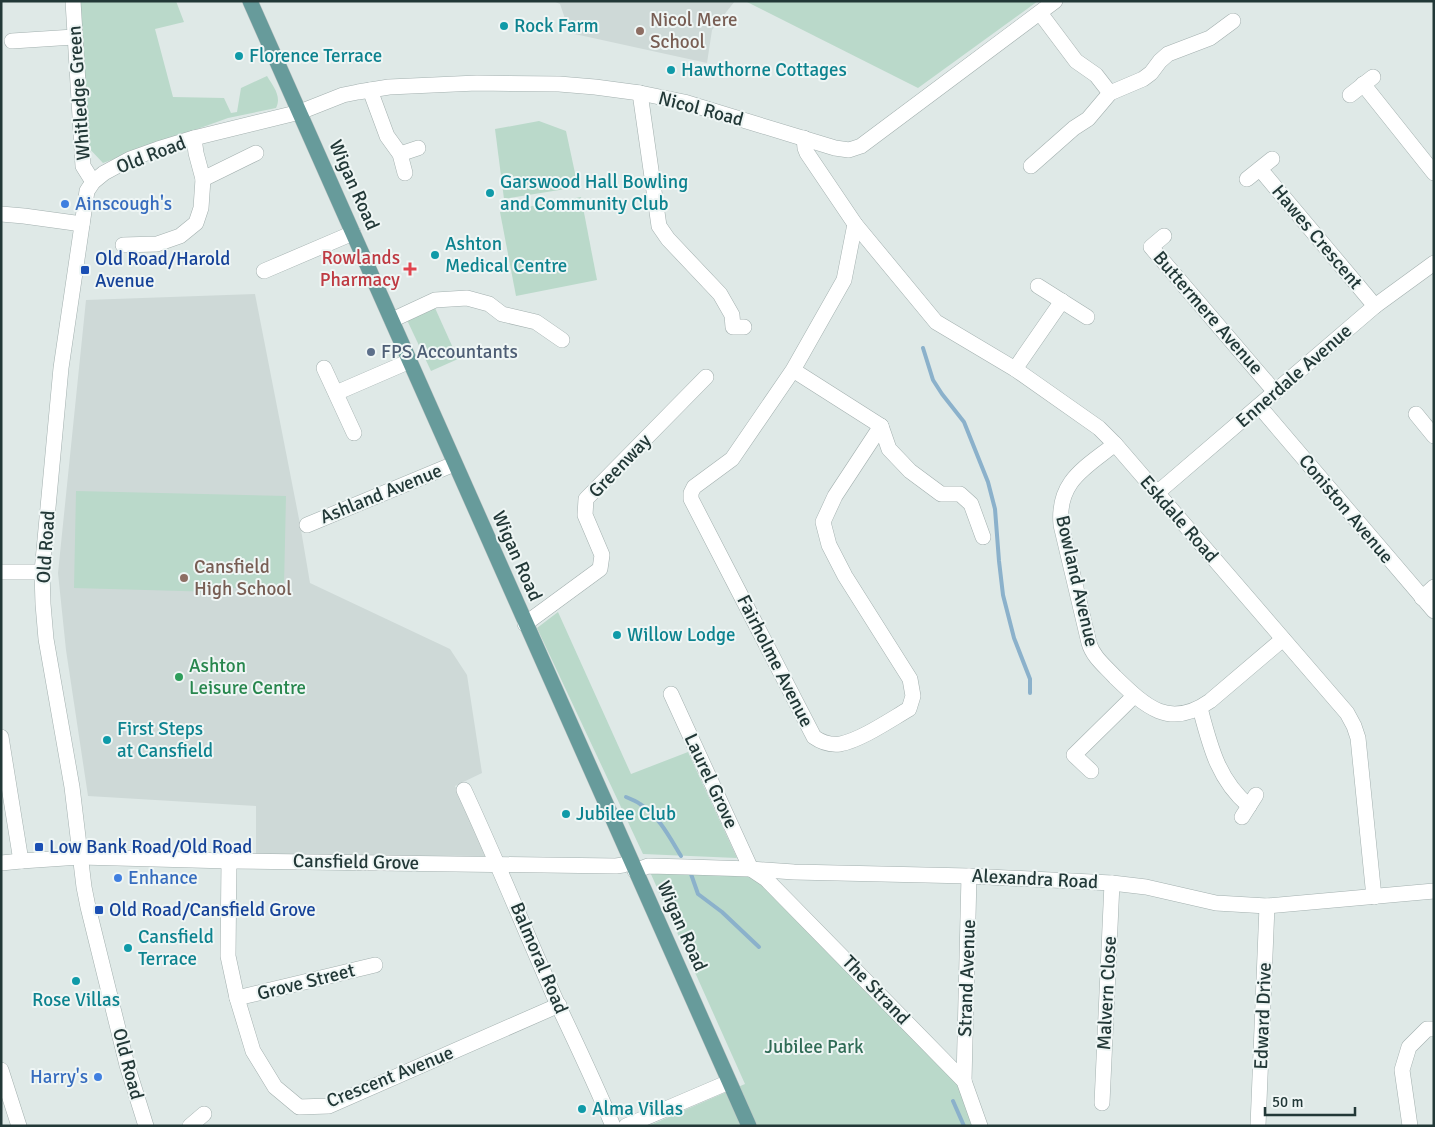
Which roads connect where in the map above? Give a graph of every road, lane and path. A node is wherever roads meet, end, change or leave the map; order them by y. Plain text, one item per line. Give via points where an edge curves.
1 (73, 1) edge
2 (250, 1) edge
3 (1055, 1) edge
4 (1040, 13) junction
5 (1233, 20) dead end
6 (74, 37) junction
7 (12, 41) dead end
8 (370, 90) junction
9 (640, 93) junction
10 (1110, 93) junction
11 (1350, 95) dead end
12 (300, 112) junction
13 (194, 138) junction
14 (804, 138) junction
15 (418, 148) dead end
16 (256, 153) dead end
17 (400, 154) junction
18 (1030, 168) dead end
19 (1434, 172) edge
20 (405, 173) dead end
21 (203, 179) junction
22 (1247, 179) dead end
23 (93, 182) junction
24 (1, 214) edge
25 (82, 224) junction
26 (855, 224) junction
27 (353, 233) junction
28 (1164, 236) dead end
29 (123, 245) dead end
30 (1434, 263) edge
31 (264, 271) dead end
32 (1038, 286) dead end
33 (1062, 302) junction
34 (1374, 306) junction
35 (1087, 317) dead end
36 (392, 320) junction
37 (744, 327) dead end
38 (562, 340) dead end
39 (410, 362) junction
40 (324, 368) dead end
41 (1015, 369) junction
42 (793, 370) junction
43 (706, 377) dead end
44 (1275, 392) junction
45 (336, 394) junction
46 (1260, 406) junction
47 (881, 426) junction
48 (354, 433) dead end
49 (1115, 444) junction
50 (454, 464) junction
51 (1157, 493) junction
52 (307, 525) dead end
53 (975, 530) dead end
54 (1, 572) edge
55 (42, 572) junction
56 (1434, 587) edge
57 (1422, 598) junction
58 (1434, 611) edge
59 (525, 624) junction
60 (1283, 639) junction
61 (671, 694) dead end
62 (1134, 696) junction
63 (1200, 708) junction
64 (1, 736) edge
65 (1090, 771) dead end
66 (464, 790) dead end
67 (1249, 806) dead end
68 (80, 857) junction
69 (20, 861) junction
70 (228, 861) junction
71 (1, 864) edge
72 (498, 864) junction
73 (633, 866) junction
74 (751, 869) junction
75 (969, 876) junction
76 (1112, 882) junction
77 (1434, 891) edge
78 (1374, 897) junction
79 (1267, 906) junction
80 (375, 965) dead end
81 (237, 998) junction
82 (559, 1005) junction
83 (1434, 1029) edge
84 (1, 1070) edge
85 (964, 1081) junction
86 (729, 1082) junction
87 (3, 1086) edge
88 (1101, 1103) dead end
89 (204, 1114) dead end
90 (19, 1126) edge
91 (146, 1126) edge
92 (190, 1126) edge
93 (613, 1126) edge
94 (626, 1126) edge
95 (749, 1126) edge
96 (980, 1126) edge
97 (1258, 1126) edge
98 (1410, 1126) edge

1 - 6 street, Whitledge Green
2 - 12 main road, Wigan Road
3 - 4 street, Nicol Road
4 - 10 street via 1076,61 1096,75
4 - 14 street, Nicol Road via 861,146 849,150
5 - 10 street via 1210,38 1168,54 1143,79
6 - 7 street
6 - 23 street, Whitledge Green via 83,166
8 - 9 street, Nicol Road via 477,83 568,85
8 - 12 street, Nicol Road via 343,95
8 - 17 street via 387,136
9 - 14 street, Nicol Road via 684,102
9 - 37 street via 659,226 720,294 732,315 734,327
10 - 18 street via 1088,119
11 - 19 street via 1368,80
12 - 13 street, Old Road
12 - 27 main road, Wigan Road
13 - 21 street
13 - 23 street, Old Road via 130,159
14 - 26 street, Eskdale Road via 807,153
15 - 17 street
16 - 21 street
17 - 20 street
21 - 29 street via 201,208 196,223 180,236 157,244
22 - 34 street, Hawes Crescent via 1266,164
23 - 25 street, Old Road via 87,191
24 - 25 street
25 - 55 street, Old Road via 61,368
26 - 41 street, Eskdale Road via 936,322
26 - 42 street, Fairholme Avenue via 844,280
27 - 31 street
27 - 36 main road, Wigan Road
28 - 44 street, Buttermere Avenue via 1151,247
30 - 34 street, Ennerdale Avenue
32 - 33 street
33 - 35 street
33 - 41 street
34 - 44 street, Ennerdale Avenue
36 - 38 street via 436,300 467,298 489,304 502,314 536,322
36 - 39 main road, Wigan Road
39 - 45 street
39 - 50 main road, Wigan Road
40 - 45 street
41 - 49 street, Eskdale Road via 1099,428
42 - 47 street
42 - 47 street, Fairholme Avenue via 732,459 694,488 691,499 814,737 838,744 858,738 909,709 913,696 910,679 845,576 829,545 823,522 835,496
43 - 59 street, Greenway via 586,499 585,515 602,555 600,569
44 - 46 street, Ennerdale Avenue
45 - 48 street
46 - 51 street, Ennerdale Avenue
46 - 57 street, Coniston Avenue
47 - 53 street via 889,449 910,470 941,494 960,494 970,504
49 - 51 street, Eskdale Road
49 - 62 street, Bowland Avenue via 1069,484 1062,498 1060,520 1091,650
50 - 52 street, Ashland Avenue
50 - 59 main road, Wigan Road
51 - 60 street, Eskdale Road
54 - 55 street
55 - 68 street, Old Road via 46,639 72,787
56 - 57 street
57 - 58 street, Coniston Avenue
59 - 73 main road, Wigan Road
60 - 63 street, Bowland Avenue
60 - 78 street, Eskdale Road via 1347,713 1354,726 1358,738
61 - 74 street, Laurel Grove
62 - 63 street, Bowland Avenue via 1151,708 1166,713 1182,714
62 - 65 street via 1074,755
63 - 67 street via 1221,773
64 - 69 street
66 - 72 street, Balmoral Road
68 - 69 street, Cansfield Grove
68 - 70 street, Cansfield Grove
68 - 91 street, Old Road via 92,923 127,1065
69 - 71 street, Cansfield Grove
70 - 72 street, Cansfield Grove
70 - 81 street, Crescent Avenue via 228,956
72 - 73 street, Cansfield Grove
72 - 82 street, Balmoral Road
73 - 74 street, Alexandra Road
73 - 86 main road, Wigan Road
74 - 75 street, Alexandra Road
74 - 85 street, The Strand via 766,879
75 - 76 street, Alexandra Road
75 - 85 street, Strand Avenue
76 - 79 street, Alexandra Road via 1216,903
76 - 88 street, Malvern Close
77 - 78 street, Alexandra Road
78 - 79 street, Alexandra Road
79 - 97 street, Edward Drive
80 - 81 street, Grove Street
81 - 82 street, Crescent Avenue via 254,1051 275,1088 299,1107 328,1106
82 - 93 street, Balmoral Road
83 - 98 street via 1427,1029 1409,1047 1402,1070
84 - 87 street
85 - 96 street, The Strand
86 - 94 street
86 - 95 main road, Wigan Road
87 - 90 street
89 - 92 street

